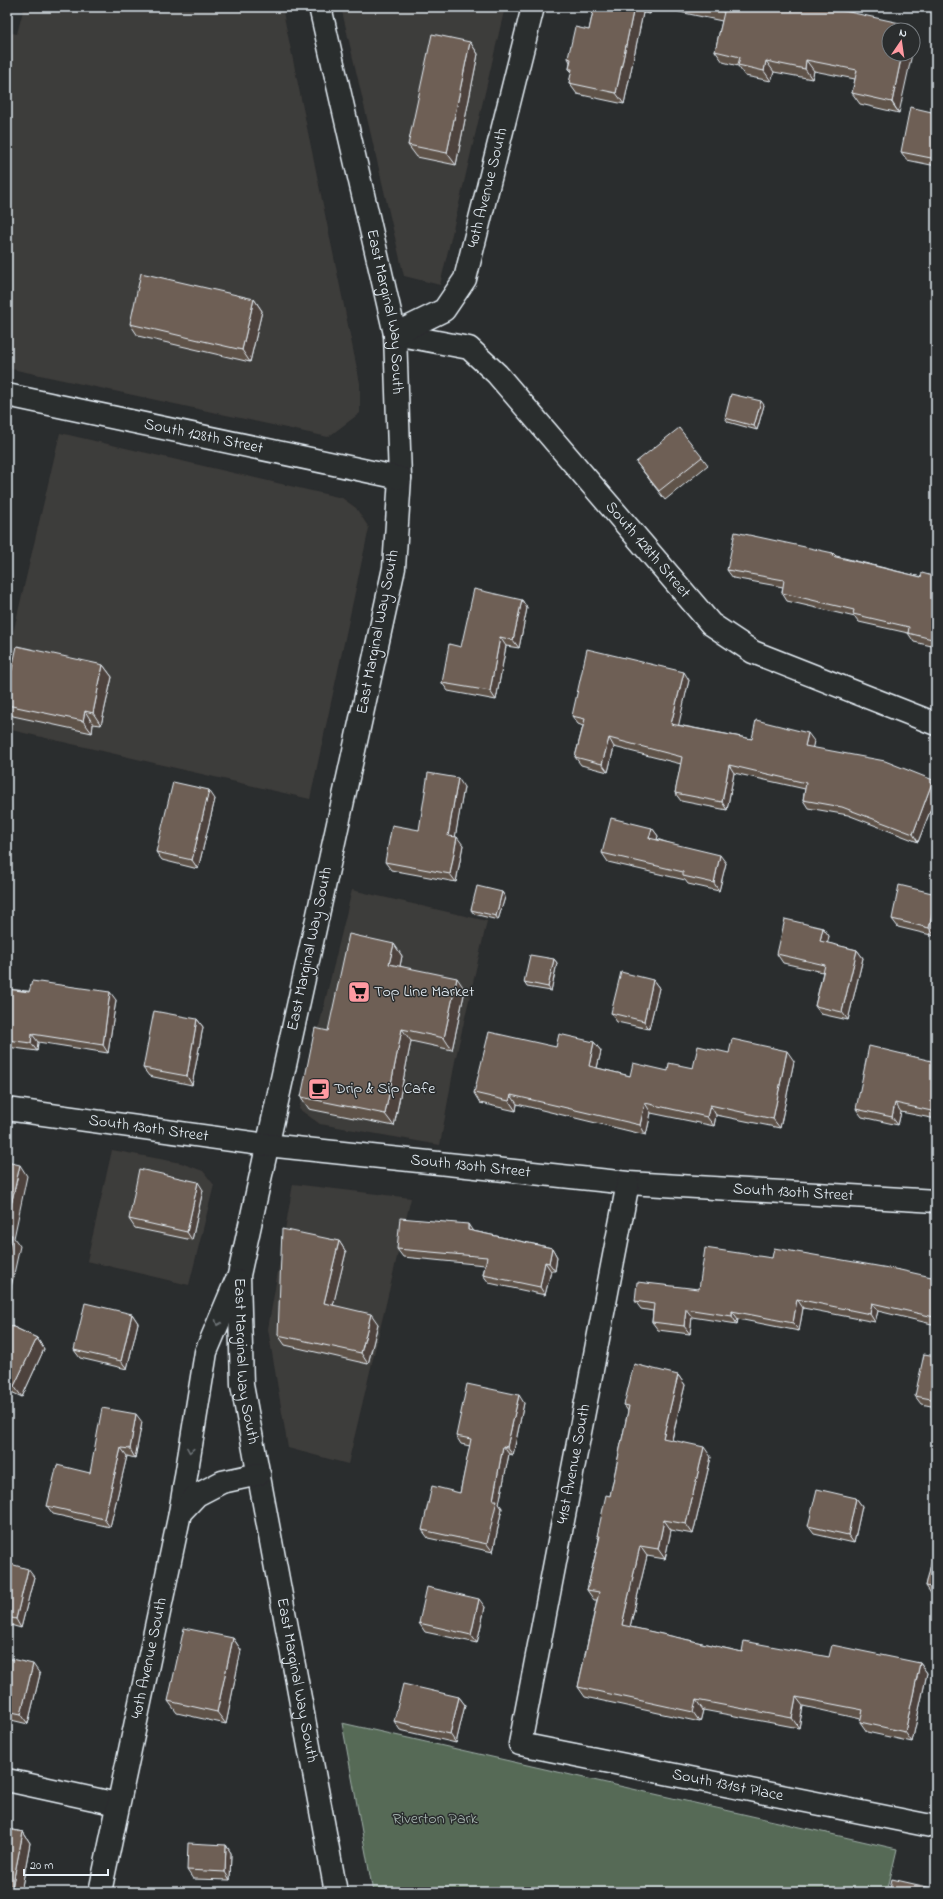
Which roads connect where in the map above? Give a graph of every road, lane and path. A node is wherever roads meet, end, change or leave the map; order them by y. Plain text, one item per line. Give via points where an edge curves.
1 (320, 7) edge
2 (533, 7) edge
3 (395, 334) junction
4 (7, 395) edge
5 (400, 478) junction
6 (936, 724) edge
7 (7, 1109) edge
8 (267, 1145) junction
9 (628, 1183) junction
10 (936, 1201) edge
11 (239, 1275) junction
12 (259, 1474) junction
13 (180, 1513) junction
14 (520, 1744) joint
15 (7, 1780) edge
16 (117, 1804) junction
17 (936, 1827) edge
18 (100, 1892) edge
19 (336, 1892) edge

1 - 3 street, East Marginal Way South
2 - 3 street, 40th Avenue South via 465,279 444,310
3 - 5 street, East Marginal Way South
3 - 6 street, South 128th Street via 469,348 497,374 711,624 753,652
4 - 5 street, South 128th Street
5 - 8 street, East Marginal Way South via 394,568
7 - 8 street, South 130th Street
8 - 9 street, South 130th Street
8 - 11 street, East Marginal Way South
9 - 10 street, South 130th Street
9 - 14 street, 41st Avenue South
11 - 12 street, East Marginal Way South via 242,1385
11 -> 13 street, 40th Avenue South via 206,1352
12 - 13 street via 222,1482 197,1495
12 - 19 street, East Marginal Way South
13 - 16 street, 40th Avenue South
14 - 17 street, South 131st Place
15 - 16 street
16 - 18 street, 40th Avenue South

